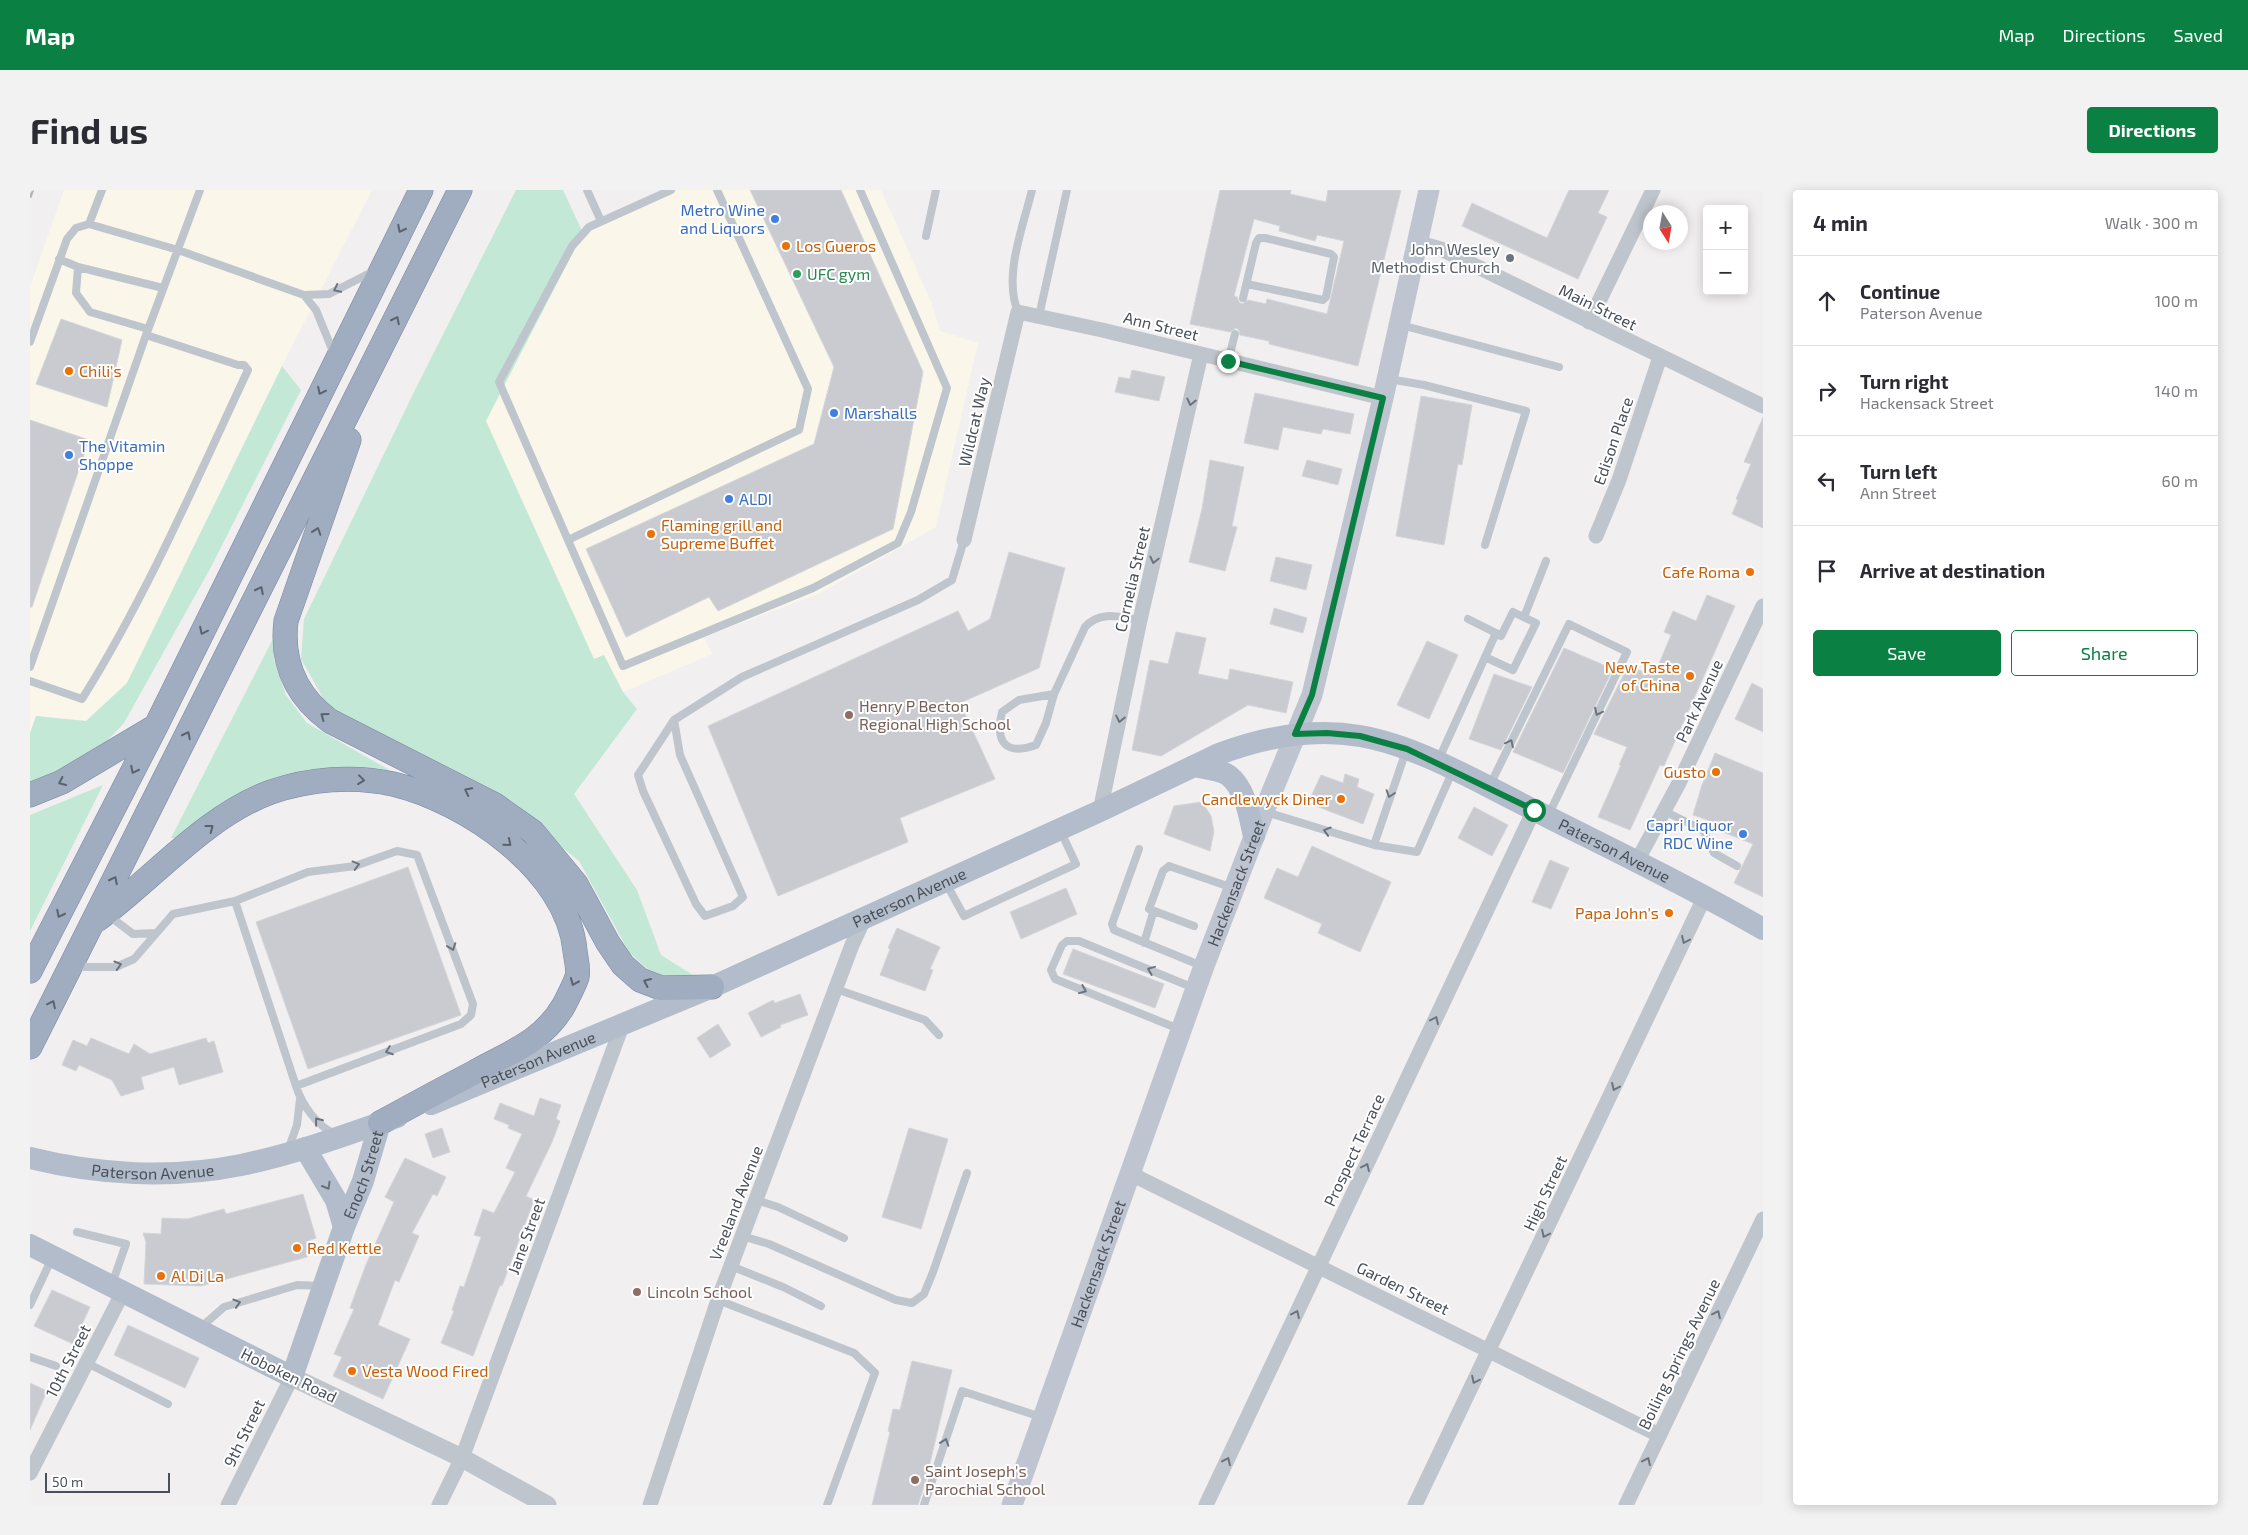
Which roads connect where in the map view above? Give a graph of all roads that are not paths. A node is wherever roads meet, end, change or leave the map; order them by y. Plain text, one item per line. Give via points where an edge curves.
1 (102, 190) edge
2 (200, 190) edge
3 (421, 190) edge
4 (460, 190) edge
5 (587, 190) edge
6 (671, 190) edge
7 (717, 190) edge
8 (860, 190) edge
9 (936, 190) edge
10 (1032, 190) edge
11 (1067, 190) edge
12 (1429, 190) edge
13 (1653, 190) edge
14 (601, 221) junction
15 (89, 224) junction
16 (926, 236) dead end
17 (1416, 242) junction
18 (178, 250) junction
19 (59, 259) junction
20 (78, 267) junction
21 (381, 268) junction
22 (1246, 284) junction
23 (163, 288) junction
24 (304, 295) junction
25 (1243, 298) dead end
26 (1018, 312) junction
27 (1039, 316) junction
28 (1589, 322) junction
29 (1398, 324) junction
30 (147, 332) junction
31 (1235, 334) dead end
32 (30, 342) edge
33 (379, 353) junction
34 (1202, 354) junction
35 (1660, 357) junction
36 (336, 360) junction
37 (1228, 361) junction
38 (1559, 367) dead end
39 (1385, 388) junction
40 (1763, 406) edge
41 (1596, 536) dead end
42 (568, 540) junction
43 (964, 540) joint
44 (1485, 545) dead end
45 (1546, 561) dead end
46 (1763, 606) edge
47 (1524, 617) junction
48 (1468, 619) dead end
49 (1140, 620) junction
50 (1496, 633) junction
51 (1484, 657) junction
52 (30, 667) edge
53 (30, 681) edge
54 (1054, 694) junction
55 (674, 720) junction
56 (156, 726) junction
57 (1295, 734) junction
58 (1407, 749) junction
59 (1194, 766) junction
60 (1445, 767) junction
61 (1489, 787) junction
62 (30, 795) edge
63 (1100, 811) junction
64 (1264, 811) junction
65 (1664, 811) junction
66 (1541, 814) junction
67 (1060, 829) junction
68 (1254, 836) junction
69 (1374, 845) junction
70 (1140, 849) dead end
71 (1636, 863) junction
72 (1737, 866) dead end
73 (945, 881) junction
74 (1234, 888) junction
75 (1705, 896) junction
76 (235, 901) junction
77 (1154, 913) junction
78 (865, 917) junction
79 (99, 919) junction
80 (1194, 926) dead end
81 (1763, 929) edge
82 (155, 933) junction
83 (1144, 943) junction
84 (1204, 966) junction
85 (70, 967) junction
86 (30, 972) edge
87 (712, 988) junction
88 (836, 989) junction
89 (1196, 989) junction
90 (622, 1026) junction
91 (1181, 1030) junction
92 (940, 1035) dead end
93 (30, 1048) edge
94 (296, 1086) junction
95 (300, 1099) junction
96 (380, 1124) junction
97 (340, 1136) junction
98 (296, 1151) junction
99 (30, 1158) edge
100 (967, 1173) dead end
101 (1131, 1174) junction
102 (756, 1200) junction
103 (1763, 1219) edge
104 (344, 1226) junction
105 (77, 1232) dead end
106 (742, 1236) junction
107 (844, 1238) dead end
108 (30, 1245) edge
109 (53, 1256) junction
110 (731, 1266) junction
111 (1319, 1266) junction
112 (324, 1286) junction
113 (117, 1289) junction
114 (718, 1300) junction
115 (30, 1305) edge
116 (821, 1306) dead end
117 (198, 1330) junction
118 (1490, 1350) junction
119 (30, 1357) edge
120 (87, 1363) junction
121 (56, 1366) dead end
122 (292, 1377) junction
123 (168, 1404) dead end
124 (1043, 1417) junction
125 (1660, 1435) junction
126 (462, 1458) junction
127 (30, 1474) edge
128 (228, 1505) edge
129 (439, 1505) edge
130 (547, 1505) edge
131 (650, 1505) edge
132 (827, 1505) edge
133 (924, 1505) edge
134 (1012, 1505) edge
135 (1206, 1505) edge
136 (1415, 1505) edge
137 (1626, 1505) edge

1 - 15 lane
2 - 18 lane
3 -> 21 highway
33 -> 4 highway
5 - 14 lane
6 - 14 lane
7 - 42 lane via 808,389 799,430
8 - 42 lane via 946,388 911,512 898,543 813,588 623,666
9 - 16 lane
10 - 26 lane via 1014,270 1012,298
11 - 27 lane
12 - 17 main road, Hackensack Street
13 - 28 street
14 - 42 lane via 589,227 572,246 499,382
15 - 18 lane
15 - 19 lane via 76,228 66,239
17 - 28 street, Main Street via 1441,249
17 - 29 main road, Hackensack Street
18 - 23 lane
18 - 24 lane
19 - 20 lane
19 - 32 lane
20 - 23 lane
20 - 30 lane via 76,293 90,312
21 -> 24 lane via 329,294
21 - 36 highway
22 - 22 lane via 1259,238 1334,257 1323,300
22 - 25 lane
23 - 30 lane
24 - 36 lane via 316,310
26 - 27 street, Ann Street
26 - 43 street, Wildcat Way
27 - 34 street, Ann Street
28 - 35 street, Main Street
29 - 38 lane
29 - 39 main road, Hackensack Street
30 - 52 lane
30 - 53 lane via 244,365 248,370 142,594 82,699
31 - 37 lane
79 -> 33 highway
87 -> 33 highway via 662,988 640,980 623,965 576,884 533,832 495,805 330,721 309,703 293,680 285,651 286,621
34 - 37 street, Ann Street
34 -> 49 street, Cornelia Street
35 - 40 street, Main Street
35 - 41 street, Edison Place via 1619,480
36 -> 56 highway
37 - 39 street, Ann Street
39 - 44 lane via 1424,385 1526,411
39 - 57 main road, Hackensack Street via 1312,695
43 - 55 lane via 952,580 918,600 742,677
45 - 47 lane
46 - 65 street, Park Avenue
47 - 50 lane via 1513,612 1501,636
47 - 51 lane via 1536,623 1512,670
48 - 50 lane
49 - 54 lane via 1107,615 1092,618 1085,626
49 -> 63 street, Cornelia Street
50 - 51 lane
51 - 60 lane
54 - 54 lane via 1036,745 1013,749 1002,740 998,728 1002,712 1019,700
55 - 55 lane via 680,755 743,897 733,906 705,916 696,904 638,775
56 -> 62 highway via 62,782
56 -> 86 highway
57 - 58 main road, Paterson Avenue via 1360,736
57 - 59 main road, Paterson Avenue via 1240,746
57 - 64 main road, Hackensack Street
58 - 60 main road, Paterson Avenue
58 -> 69 lane
59 - 63 main road, Paterson Avenue
59 - 68 main road via 1227,775 1241,791
60 - 61 main road, Paterson Avenue
60 - 69 lane via 1417,852
61 - 66 main road, Paterson Avenue
61 -> 66 lane via 1569,624 1627,652
63 - 67 main road, Paterson Avenue
64 - 68 main road, Hackensack Street
69 -> 64 lane
65 - 71 street, Park Avenue
65 - 72 lane via 1703,830 1714,853
66 - 71 main road, Paterson Avenue
111 -> 66 street, Prospect Terrace
67 - 73 main road, Paterson Avenue
67 - 73 lane via 1076,864 964,916
68 - 74 main road, Hackensack Street
70 - 83 lane via 1112,924 1114,930
71 - 75 main road, Paterson Avenue
73 - 78 main road, Paterson Avenue
74 - 77 lane via 1170,866 1163,871 1149,910
74 - 84 main road, Hackensack Street
75 - 81 main road, Paterson Avenue
75 -> 118 street, High Street
76 - 82 lane via 173,914
76 - 94 lane
76 -> 94 lane via 308,872 355,866 397,851 417,855 473,1004 471,1015 461,1024
77 - 80 lane
77 - 83 lane
78 - 87 main road, Paterson Avenue
78 - 88 street, Vreeland Avenue
79 - 82 lane via 133,934
79 - 85 highway
79 -> 96 highway via 232,811 270,792 315,780 354,779 393,784 435,799 492,829 532,863 560,904 574,938 578,976 563,1006 545,1030 521,1049
85 -> 82 lane via 116,967 134,959
83 - 84 lane
84 - 89 main road, Hackensack Street
93 -> 85 highway
87 - 90 main road, Paterson Avenue
88 - 92 lane via 925,1020
88 - 102 street, Vreeland Avenue
89 - 91 main road, Hackensack Street
89 -> 91 lane via 1079,941 1067,941 1062,945 1051,970 1056,978
90 - 96 main road, Paterson Avenue
90 - 126 street, Jane Street
91 - 101 main road, Hackensack Street
94 - 95 lane
97 -> 95 lane via 324,1129
95 - 98 lane
96 - 97 main road, Paterson Avenue
96 - 104 main road, Enoch Street via 363,1181
97 - 98 main road, Paterson Avenue
98 - 99 main road, Paterson Avenue via 216,1169 162,1173 86,1169
98 -> 104 main road, Enoch Street via 336,1200
100 - 106 lane via 924,1294 912,1303 896,1300 769,1244
101 - 111 street, Garden Street
101 - 124 main road, Hackensack Street
102 - 106 street, Vreeland Avenue
102 - 107 lane
125 -> 103 street, Boiling Springs Avenue
104 - 112 main road, Enoch Street
105 - 113 lane via 126,1244
106 - 110 street, Vreeland Avenue
108 - 109 main road, Hoboken Road
109 - 113 main road, Hoboken Road
109 - 115 lane
110 - 114 street, Vreeland Avenue
110 - 116 lane
111 - 118 street, Garden Street
135 -> 111 street, Prospect Terrace
117 -> 112 lane via 224,1307 297,1285
112 - 122 main road, Enoch Street
113 - 117 main road, Hoboken Road
113 - 120 street, 10th Street
114 - 131 street, Vreeland Avenue
114 - 132 lane via 854,1353 875,1373
117 - 122 main road, Hoboken Road
118 - 125 street, Garden Street
118 -> 136 street, High Street
119 - 121 lane
120 - 123 lane
120 - 127 street, 10th Street
122 - 126 street, Hoboken Road
122 - 128 street, 9th Street
133 -> 124 lane via 962,1391
124 - 134 main road, Hackensack Street
137 -> 125 street, Boiling Springs Avenue
126 - 129 street, Jane Street
126 - 130 street, Hoboken Road

